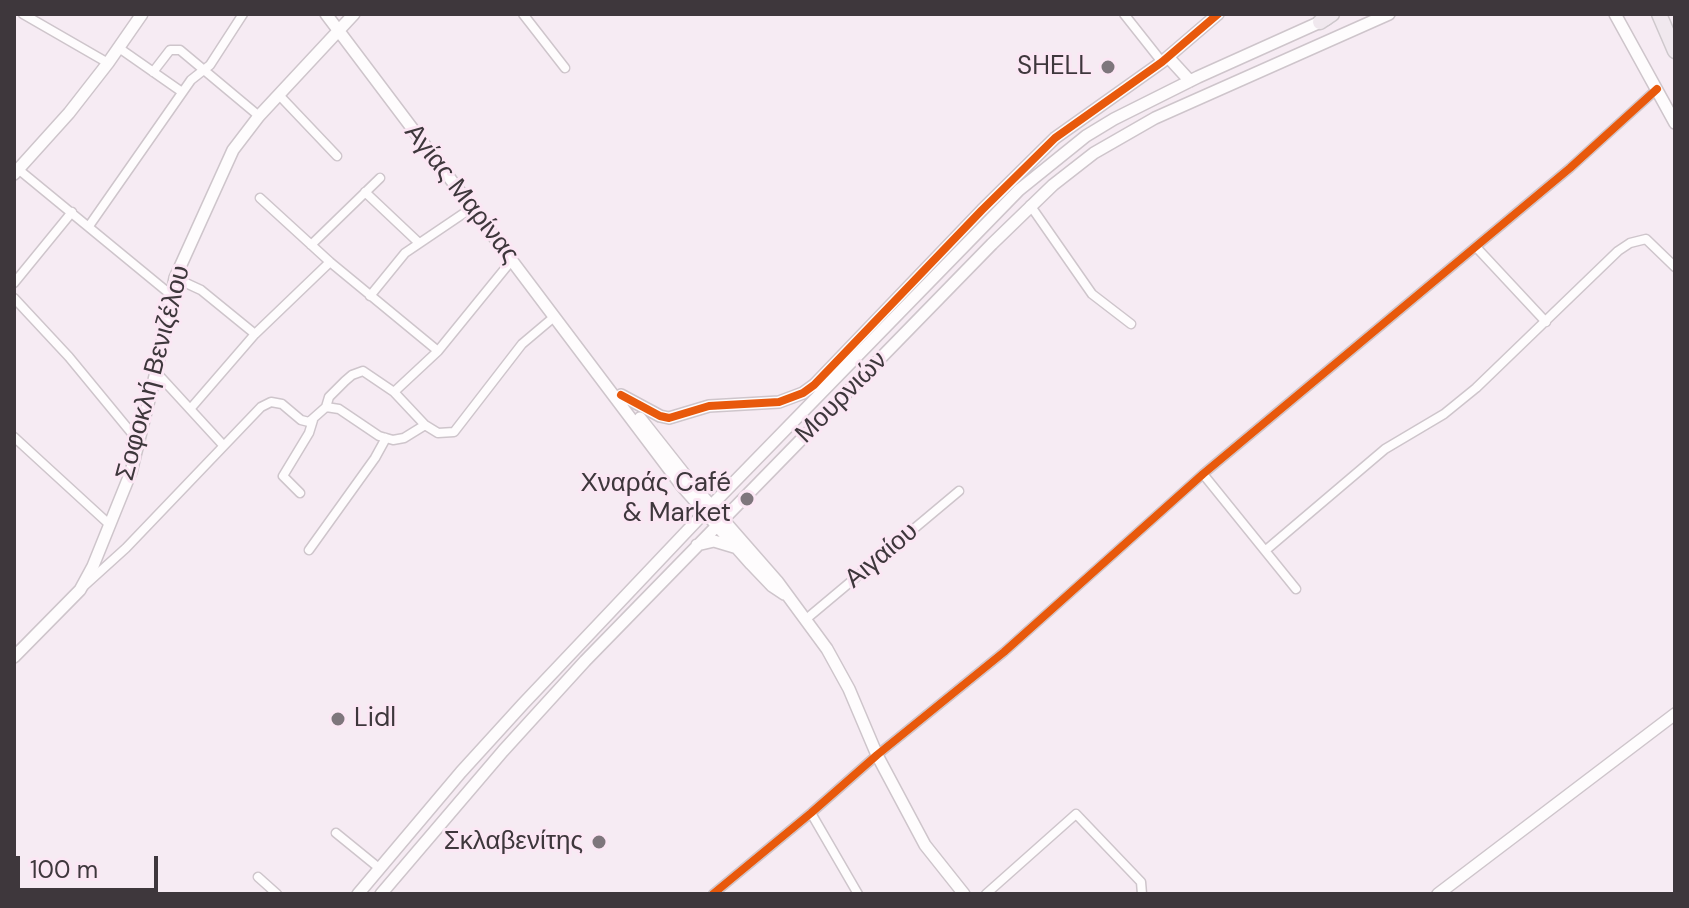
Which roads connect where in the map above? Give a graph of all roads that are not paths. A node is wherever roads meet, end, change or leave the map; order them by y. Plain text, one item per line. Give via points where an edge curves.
1 (23, 14) edge
2 (142, 14) edge
3 (243, 14) edge
4 (326, 14) edge
5 (354, 14) edge
6 (523, 14) edge
7 (1124, 14) edge
8 (1218, 14) edge
9 (1338, 14) edge
10 (1389, 14) edge
11 (1615, 14) edge
12 (1659, 14) edge
13 (1326, 18) edge
14 (339, 32) junction
15 (119, 48) junction
16 (1675, 51) edge
17 (1165, 60) junction
18 (108, 63) junction
19 (565, 68) dead end
20 (205, 70) junction
21 (153, 72) junction
22 (1190, 81) junction
23 (1657, 89) junction
24 (182, 92) junction
25 (279, 95) junction
26 (259, 116) junction
27 (1675, 123) edge
28 (337, 156) dead end
29 (16, 171) edge
30 (380, 178) dead end
31 (365, 192) junction
32 (260, 198) dead end
33 (1030, 205) junction
34 (473, 207) junction
35 (72, 212) junction
36 (89, 226) junction
37 (418, 242) junction
38 (311, 245) junction
39 (1476, 247) junction
40 (512, 260) junction
41 (330, 262) junction
42 (1675, 267) edge
43 (175, 278) junction
44 (14, 283) edge
45 (170, 294) junction
46 (370, 296) junction
47 (14, 298) edge
48 (554, 317) junction
49 (1546, 322) junction
50 (1131, 324) dead end
51 (255, 334) junction
52 (438, 351) junction
53 (156, 372) junction
54 (598, 372) junction
55 (394, 392) junction
56 (621, 395) junction
57 (326, 407) junction
58 (191, 408) junction
59 (313, 420) junction
60 (425, 425) junction
61 (14, 437) edge
62 (386, 438) junction
63 (139, 442) junction
64 (223, 445) junction
65 (1203, 474) junction
66 (730, 488) junction
67 (690, 489) junction
68 (959, 491) dead end
69 (300, 493) dead end
70 (744, 497) junction
71 (707, 509) junction
72 (719, 522) junction
73 (110, 525) junction
74 (685, 533) junction
75 (740, 545) junction
76 (696, 546) junction
77 (309, 550) dead end
78 (1266, 550) junction
79 (1296, 589) dead end
80 (80, 590) junction
81 (805, 620) junction
82 (14, 657) edge
83 (1675, 714) edge
84 (877, 755) junction
85 (811, 813) junction
86 (336, 833) dead end
87 (379, 868) junction
88 (258, 877) dead end
89 (277, 894) edge
90 (358, 894) edge
91 (381, 894) edge
92 (713, 894) edge
93 (858, 894) edge
94 (964, 894) edge
95 (986, 894) edge
96 (1142, 894) edge
97 (1438, 894) edge

1 - 18 street
2 - 15 main road
3 - 20 street
4 - 14 main road, Αγίας Μαρίνας
5 - 14 main road, Σοφοκλή Βενιζέλου
6 - 19 street
7 - 17 street
8 - 17 main road
9 - 13 main road
10 - 33 main road, Μουρνιών via 1126,133
11 - 23 main road
12 - 16 highway
13 - 22 main road
14 - 25 main road, Σοφοκλή Βενιζέλου
14 - 34 main road, Αγίας Μαρίνας
15 - 18 main road
15 - 21 street
17 - 22 main road
17 - 56 main road via 1047,145 803,393 779,402 709,406 669,418
18 - 29 main road
20 - 21 street via 176,48
20 - 24 street
20 - 26 street
21 - 24 street
22 - 66 main road via 1105,124 1048,164 982,225
23 - 27 main road
23 - 39 street
24 - 36 street
25 - 26 main road, Σοφοκλή Βενιζέλου
25 - 28 street
26 - 43 main road, Σοφοκλή Βενιζέλου via 233,150
29 - 35 street
30 - 31 street
31 - 37 street
31 - 38 street
32 - 38 street
33 - 50 street via 1092,294
33 - 70 main road, Μουρνιών
34 - 37 street
34 - 40 main road, Αγίας Μαρίνας
35 - 36 street
35 - 44 street
36 - 45 street
37 - 46 street
38 - 41 street
39 - 49 street
39 - 65 street
40 - 48 main road, Αγίας Μαρίνας
40 - 52 street
41 - 46 street
41 - 51 street
42 - 49 street via 1652,243 1638,239 1618,251
43 - 45 main road, Σοφοκλή Βενιζέλου
43 - 51 street via 201,290
45 - 53 main road, Σοφοκλή Βενιζέλου
46 - 52 street
47 - 63 street
48 - 54 main road, Αγίας Μαρίνας
48 - 60 street via 522,344 460,427 447,434
49 - 78 street via 1460,401 1385,449
51 - 58 street
52 - 55 street
53 - 58 street
53 - 63 main road, Σοφοκλή Βενιζέλου
54 - 56 main road, Αγίας Μαρίνας
54 - 67 main road, Αγίας Μαρίνας
55 - 57 street via 367,372 358,372 329,397
55 - 60 street
56 - 67 main road, Αγίας Μαρίνας
57 - 59 street
57 - 62 street via 339,409
58 - 64 street
59 - 64 street via 305,422 271,402
59 - 69 street via 283,476
60 - 62 street via 404,438
61 - 73 street
62 - 77 street
63 - 73 main road, Σοφοκλή Βενιζέλου
64 - 80 street
65 - 78 street
65 - 84 street via 1004,652
66 - 67 main road via 712,493
66 - 71 main road
67 - 71 main road, Αγίας Μαρίνας
67 - 74 main road via 692,513
68 - 81 street, Αιγαίου
70 - 72 main road, Μουρνιών
70 - 75 main road via 736,523
71 - 72 main road, Αγίας Μαρίνας
71 - 74 main road
72 - 75 main road, Αγίας Μαρίνας
72 - 76 main road, Μουρνιών
73 - 80 main road, Σοφοκλή Βενιζέλου
74 - 87 main road via 512,715
75 - 76 main road via 714,541
75 - 81 main road, Αγίας Μαρίνας via 777,581
76 - 91 main road, Μουρνιών via 535,715
78 - 79 street
80 - 82 main road, Σοφοκλή Βενιζέλου
81 - 84 main road, Αγίας Μαρίνας via 849,689
83 - 97 main road
84 - 85 street
84 - 94 main road, Αγίας Μαρίνας via 925,845
85 - 92 street
85 - 93 street
86 - 87 street
87 - 90 main road
88 - 89 street
95 - 96 street via 1076,814 1141,882

